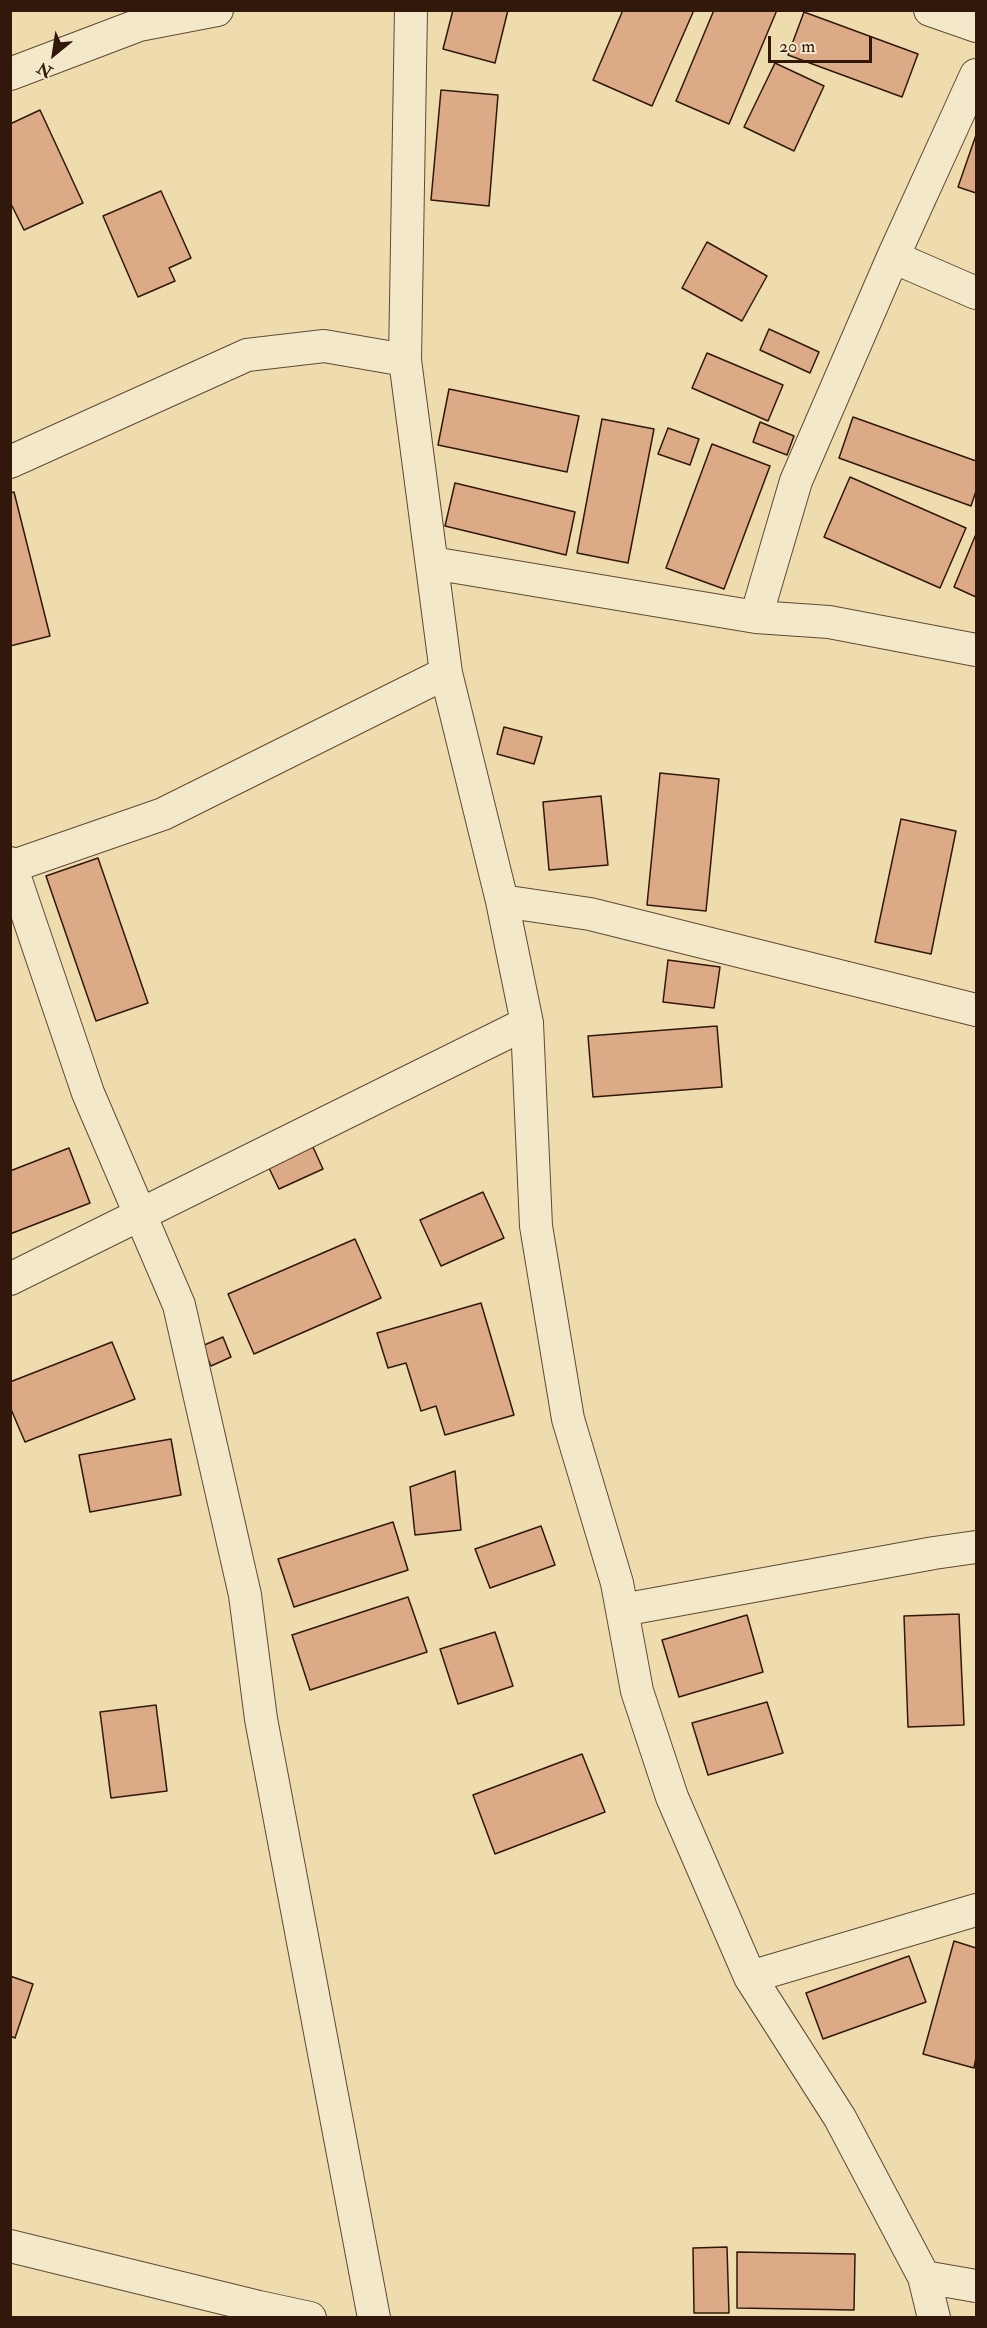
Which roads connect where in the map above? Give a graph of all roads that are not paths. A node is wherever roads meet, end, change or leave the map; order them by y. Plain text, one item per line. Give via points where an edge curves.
1 (217, 10) edge
2 (411, 10) edge
3 (930, 10) edge
4 (976, 26) edge
5 (10, 74) edge
6 (976, 75) edge
7 (893, 256) junction
8 (976, 293) edge
9 (405, 360) junction
10 (10, 462) edge
11 (432, 563) junction
12 (756, 617) junction
13 (976, 650) edge
14 (446, 673) junction
15 (11, 865) edge
16 (502, 901) junction
17 (976, 1010) edge
18 (526, 1023) junction
19 (141, 1215) junction
20 (10, 1279) edge
21 (976, 1547) edge
22 (622, 1610) junction
23 (976, 1910) edge
24 (750, 1977) junction
25 (10, 2246) edge
26 (924, 2277) junction
27 (976, 2286) edge
28 (310, 2318) edge
29 (374, 2318) edge
30 (934, 2318) edge

1 - 5 street via 139,25
2 - 9 street
3 - 4 street
6 - 7 street
7 - 8 street
7 - 12 street via 796,480
9 - 10 street via 324,346 247,355
9 - 11 street
11 - 12 street
11 - 14 street
12 - 13 street via 829,622
14 - 15 street via 163,814
14 - 16 street
15 - 19 street via 87,1093
16 - 17 street via 590,914
16 - 18 street
18 - 19 street
18 - 22 street via 536,1226 568,1419
19 - 20 street
19 - 29 street via 179,1305 245,1595 261,1719
21 - 22 street
22 - 24 street via 637,1691 672,1797
23 - 24 street
24 - 26 street via 840,2118
25 - 28 street
26 - 27 street
26 - 30 street

